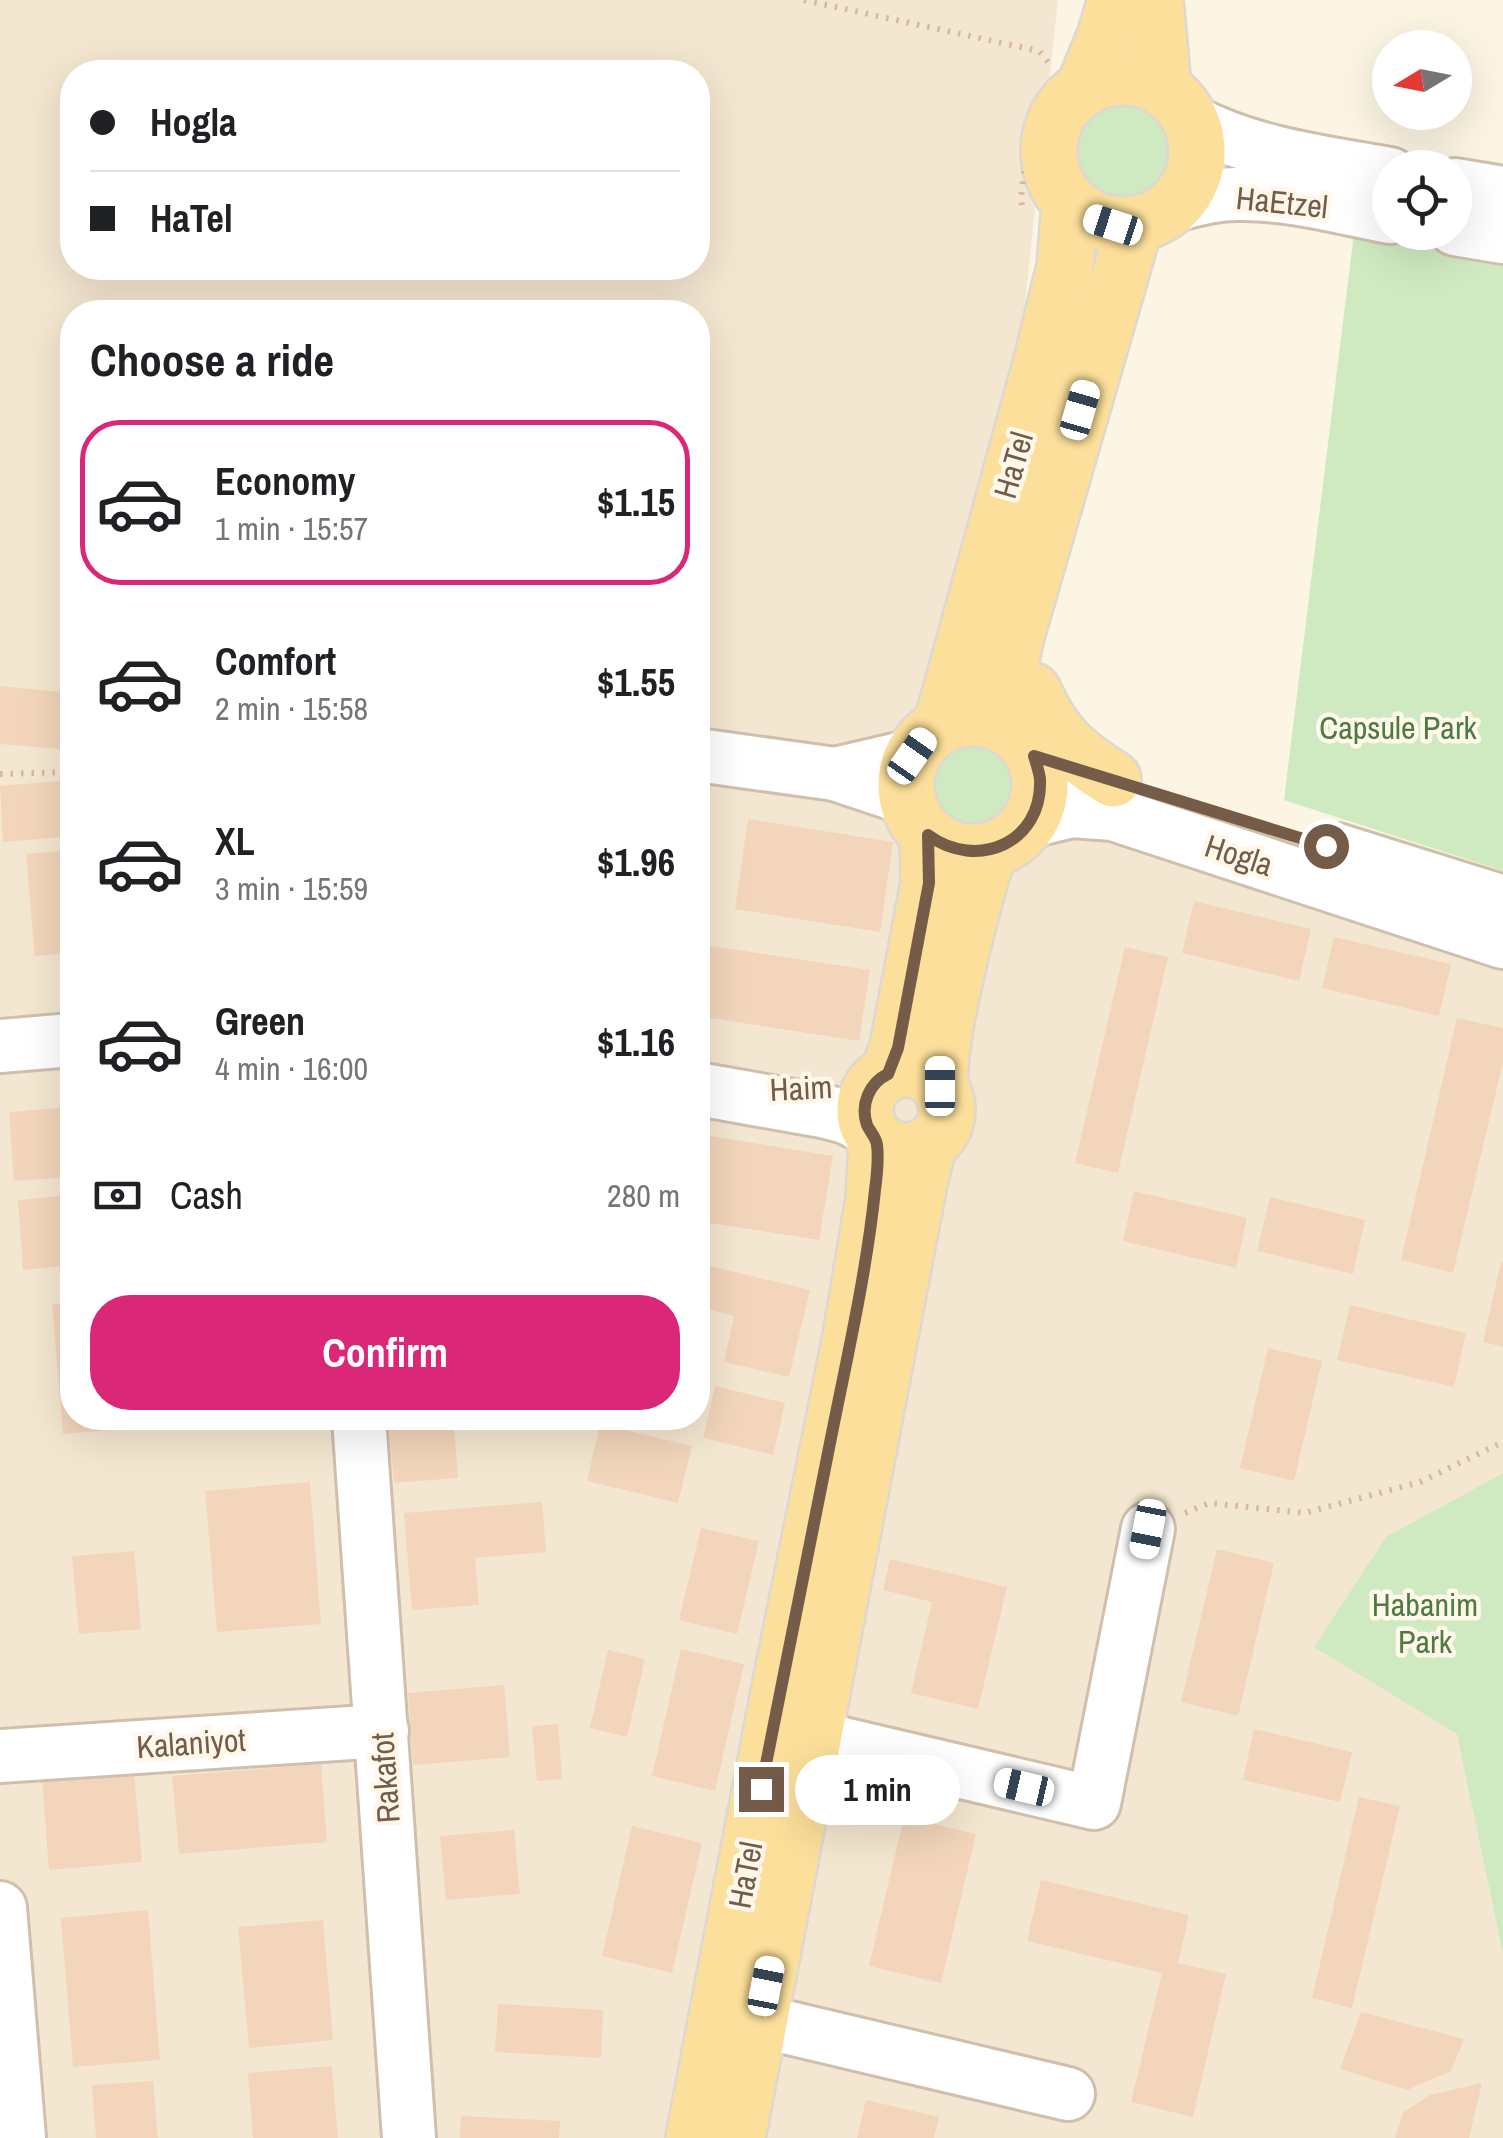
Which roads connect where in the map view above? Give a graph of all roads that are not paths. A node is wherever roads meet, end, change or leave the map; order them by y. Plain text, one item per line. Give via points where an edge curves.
1 (1116, 0) edge
2 (1155, 0) edge
3 (1061, 83) junction
4 (1177, 105) junction
5 (1372, 171) edge
6 (1472, 188) edge
7 (1503, 194) edge
8 (1372, 214) edge
9 (1155, 215) junction
10 (1068, 227) junction
11 (1472, 231) edge
12 (1503, 237) edge
13 (1016, 636) junction
14 (1019, 740) junction
15 (710, 757) edge
16 (922, 778) junction
17 (1113, 779) junction
18 (1009, 836) junction
19 (1503, 902) edge
20 (1503, 942) edge
21 (60, 1041) edge
22 (0, 1046) edge
23 (711, 1090) edge
24 (896, 1109) junction
25 (360, 1430) edge
26 (1148, 1529) road end
27 (783, 1672) junction
28 (382, 1731) junction
29 (814, 1737) junction
30 (0, 1756) edge
31 (0, 1908) edge
32 (760, 2022) junction
33 (1068, 2094) dead end
34 (19, 2138) edge
35 (409, 2138) edge
36 (694, 2138) edge
37 (737, 2138) edge

1 - 3 main road via 1105,37
2 - 4 main road
3 - 4 main road via 1142,79
3 - 10 main road via 1049,160
4 - 5 street, HaEtzel via 1222,138
4 - 9 main road via 1197,144 1196,167 1188,188
6 - 7 street
8 - 9 street, HaEtzel via 1244,194 1198,198
9 - 10 main road via 1113,225 1090,218
9 - 13 main road, HaTel
10 - 16 main road, HaTel via 1039,372
11 - 12 street
13 - 14 main road, HaTel via 1007,678
13 - 17 main road via 1045,718 1070,750
14 - 16 main road via 984,718 962,718
14 - 17 street, Hogla
14 - 18 main road via 1040,776 1038,800
15 - 16 street
16 - 18 main road via 941,845 972,853
16 - 24 main road, HaTel via 929,883 898,1048
17 - 19 street, Hogla
18 - 20 street, Hogla via 1072,811 1113,814
18 - 24 main road, HaTel via 976,890 940,1057
21 - 22 street
23 - 24 street, Haim
24 - 27 main road, HaTel via 877,1169 850,1342
24 - 29 main road, HaTel via 915,1202
25 - 28 street, Rakafot
26 - 29 street via 1094,1803
27 - 29 street via 788,1708
27 - 36 main road, HaTel
28 - 30 street, Kalaniyot
28 - 35 street, Rakafot
29 - 32 main road, HaTel
31 - 34 street
32 - 33 street
32 - 37 main road, HaTel

